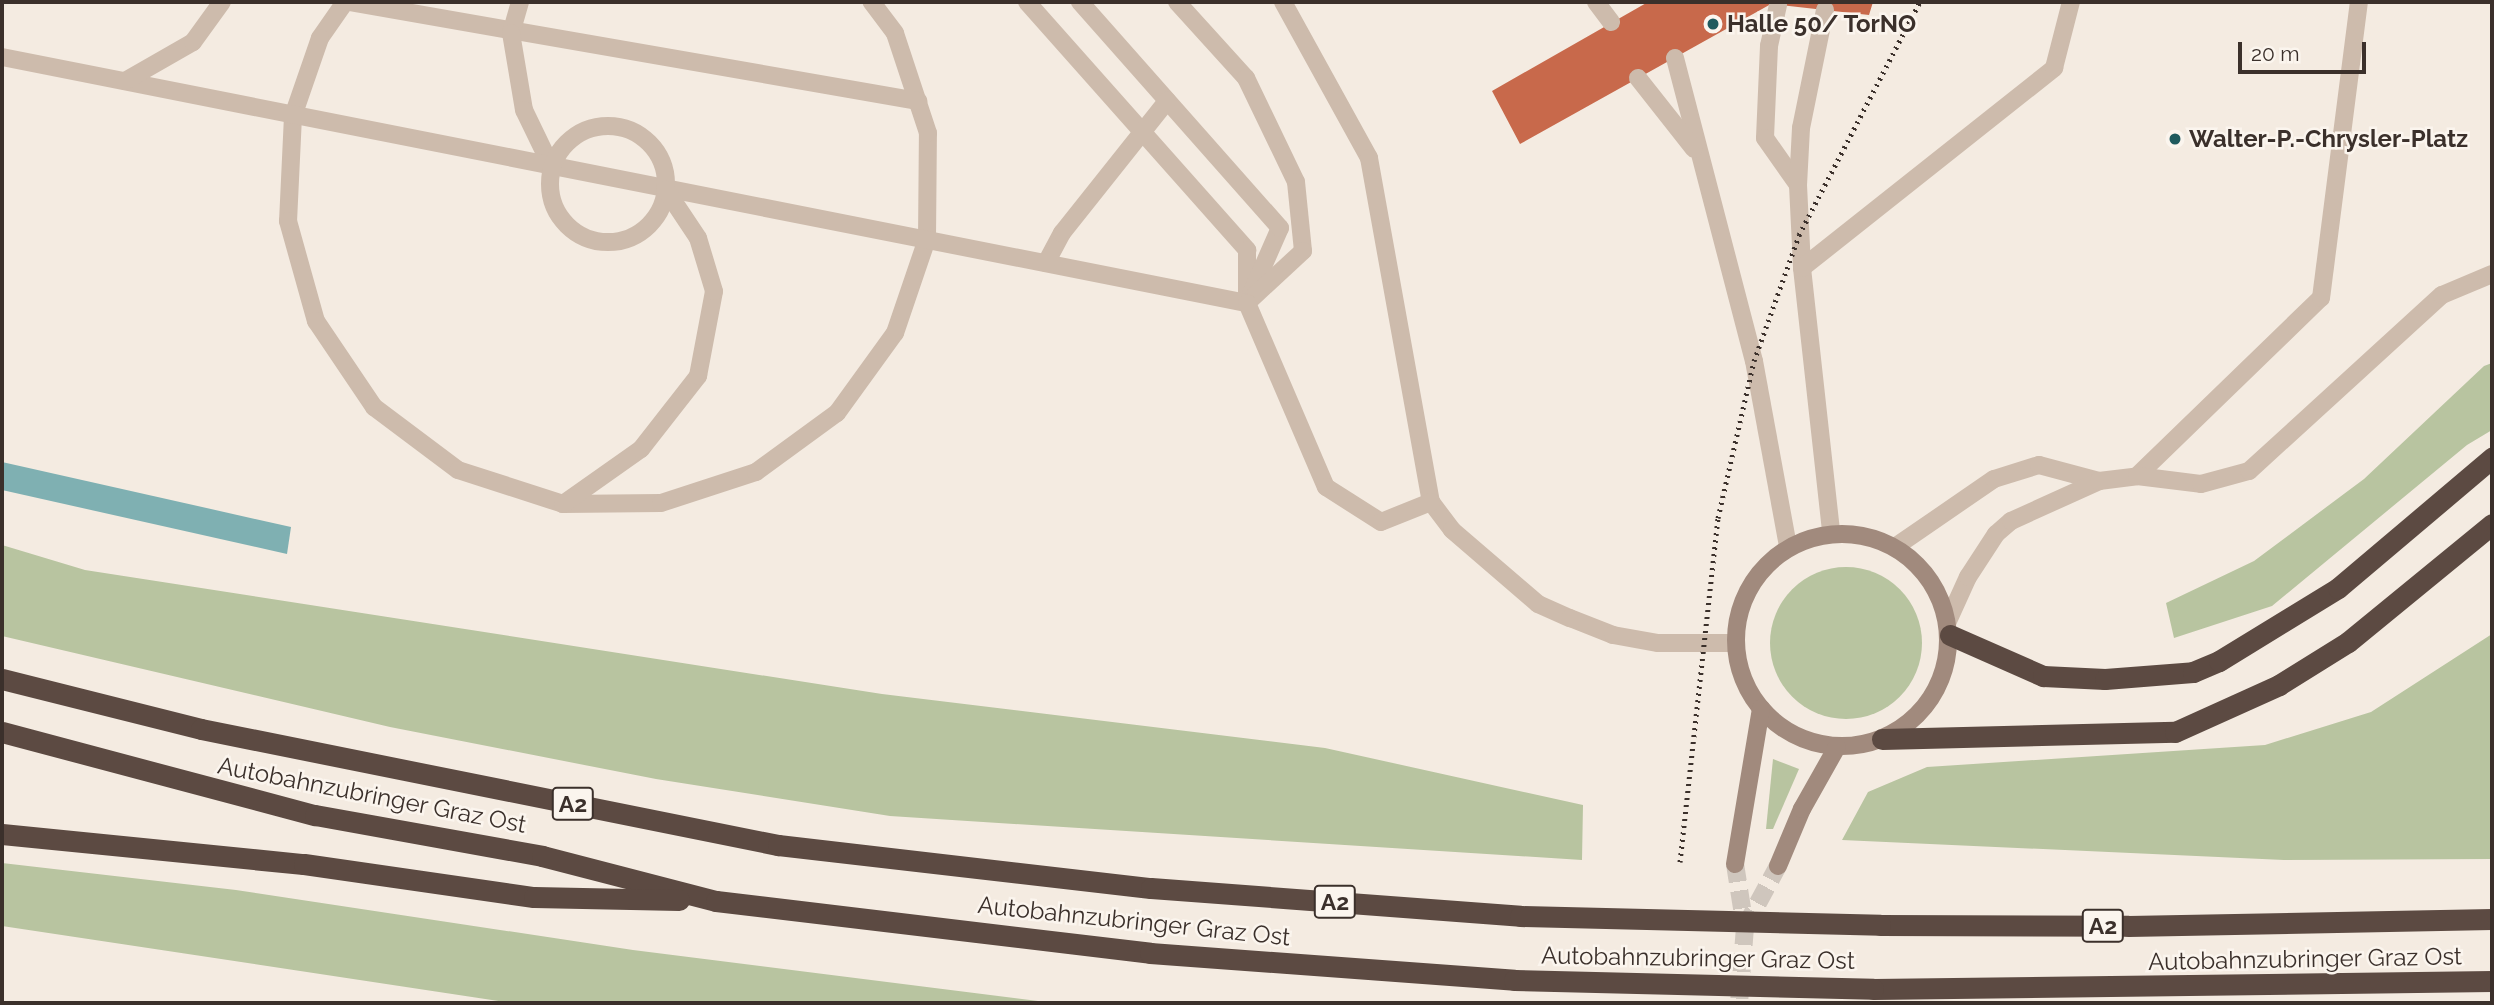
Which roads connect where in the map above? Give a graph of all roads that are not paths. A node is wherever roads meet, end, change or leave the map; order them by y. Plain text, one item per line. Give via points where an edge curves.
1 (222, 2) edge
2 (347, 2) edge
3 (520, 2) edge
4 (872, 2) edge
5 (1027, 2) edge
6 (1080, 2) edge
7 (1177, 2) edge
8 (1283, 2) edge
9 (1596, 2) edge
10 (2071, 2) edge
11 (2359, 2) edge
12 (1778, 5) dead end
13 (1825, 10) dead end
14 (1611, 22) dead end
15 (511, 33) junction
16 (2, 57) edge
17 (1675, 58) dead end
18 (1638, 78) dead end
19 (125, 81) junction
20 (918, 101) junction
21 (1167, 101) junction
22 (293, 116) junction
23 (1142, 131) junction
24 (1698, 154) junction
25 (552, 168) junction
26 (1798, 185) junction
27 (666, 190) junction
28 (927, 239) junction
29 (1046, 263) junction
30 (1802, 268) junction
31 (2492, 274) edge
32 (1247, 303) junction
33 (2492, 458) edge
34 (2137, 476) junction
35 (2099, 481) junction
36 (1431, 502) junction
37 (563, 504) junction
38 (2492, 524) edge
39 (1831, 533) junction
40 (1788, 547) junction
41 (1895, 547) junction
42 (1949, 628) junction
43 (1735, 643) junction
44 (2, 679) edge
45 (1761, 708) junction
46 (2, 732) edge
47 (1882, 739) junction
48 (1837, 747) junction
49 (2, 834) edge
50 (1735, 864) tunnel mouth
51 (1778, 866) tunnel mouth
52 (716, 901) junction
53 (2492, 919) edge
54 (2492, 981) edge

1 - 19 lane via 192,42
2 - 15 lane
2 - 22 lane via 320,38
3 - 15 lane
4 - 20 lane via 895,33
5 - 23 lane
6 - 21 lane
7 - 32 lane via 1246,78 1296,182 1303,251
8 - 36 lane via 1369,159
9 - 14 lane
10 - 30 lane via 2054,68
11 - 34 lane via 2320,298
12 - 26 lane via 1769,46 1765,138
13 - 26 lane via 1801,128
15 - 20 lane
15 - 25 lane via 524,110
16 - 19 lane
17 - 24 lane
18 - 24 lane
19 - 22 lane
20 - 28 lane via 928,133
21 - 23 lane
21 - 32 lane via 1280,229
22 - 25 lane
22 - 37 lane via 288,221 316,321 374,407 457,470
23 - 29 lane via 1062,233
23 - 32 lane via 1247,250
24 - 40 lane via 1754,361
25 - 27 lane
25 - 27 lane via 573,137 591,128 628,128 658,152 666,170
25 - 27 lane via 555,206 565,223 598,241 635,236 650,224
26 - 30 lane
27 - 28 lane
27 - 37 lane via 698,238 714,291 698,376 641,449
28 - 29 lane
28 - 37 lane via 895,333 837,413 756,472 662,503
29 - 32 lane
30 - 39 lane
31 - 34 lane via 2442,295 2249,471 2201,484
32 - 36 lane via 1326,487 1381,522
33 - 42 highway via 2338,588 2220,661 2193,672 2105,679 2043,676
34 - 35 lane
35 - 41 lane via 2039,466 1994,479
35 - 42 lane via 2047,501 2003,528 1968,577
36 - 43 lane via 1452,530 1538,604 1613,635 1658,643
38 - 47 highway via 2328,654 2220,716 2175,732
39 - 40 main road
39 - 41 main road via 1868,534
40 - 43 main road via 1752,583
41 - 42 main road via 1928,578
42 - 47 main road via 1950,658 1932,696 1915,716
43 - 45 main road via 1740,672
44 - 53 highway, Autobahnzubringer Graz Ost / A2, bridge via 201,729 778,845 1151,888 1520,916 1880,925
45 - 48 main road via 1794,735
45 - 50 main road
46 - 52 highway, Autobahnzubringer Graz Ost / A2 via 315,816 542,856
47 - 48 main road
48 - 51 main road via 1802,809
49 - 52 highway via 304,864 534,897
52 - 54 highway, Autobahnzubringer Graz Ost / A2, bridge via 1150,953 1514,980 1873,989

